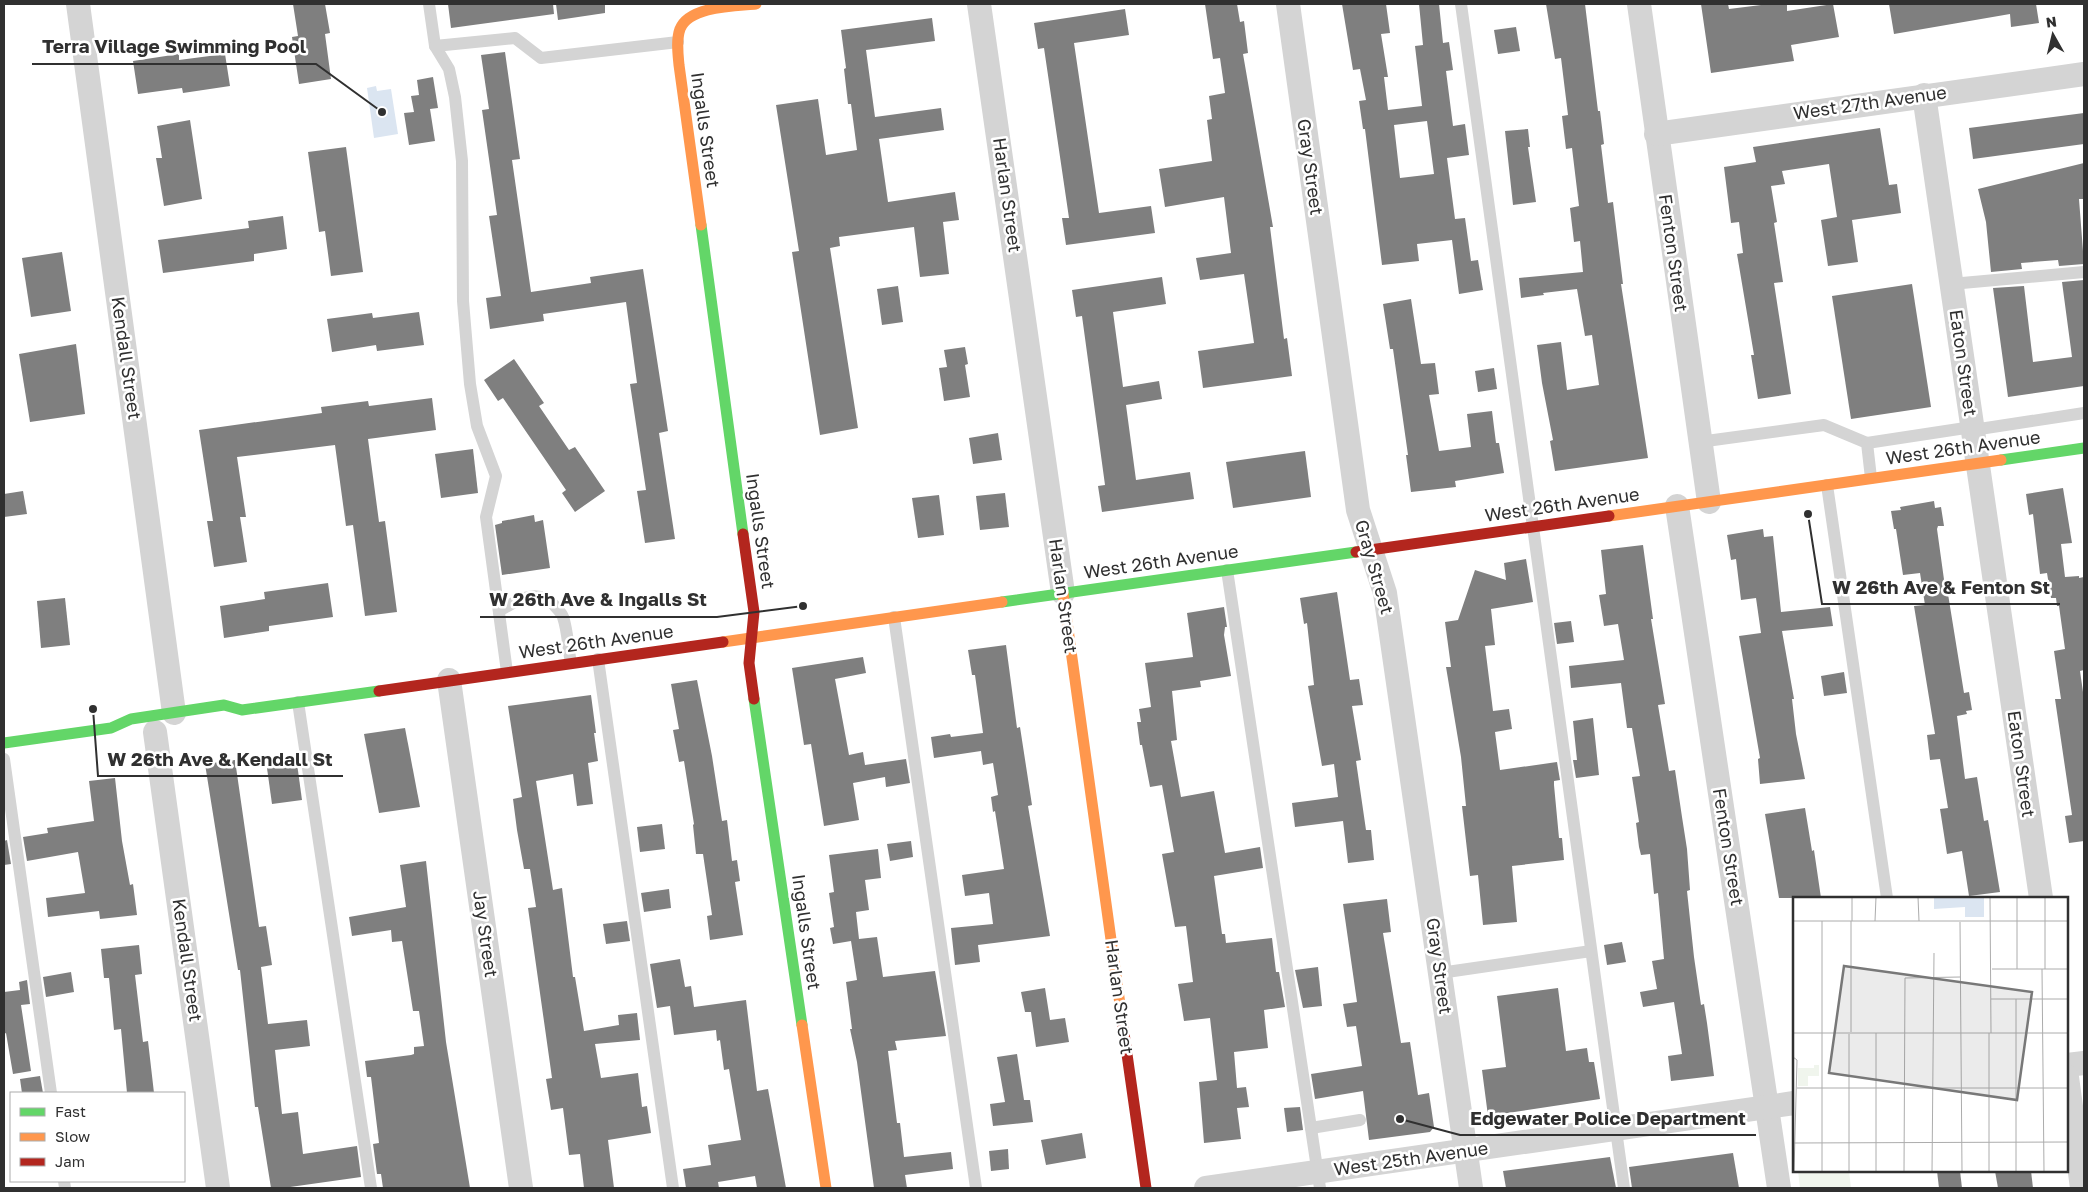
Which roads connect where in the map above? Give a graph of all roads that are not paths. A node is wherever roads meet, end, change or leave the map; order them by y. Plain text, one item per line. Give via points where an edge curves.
1 (78, 4) edge
2 (429, 4) edge
3 (756, 4) edge
4 (979, 4) edge
5 (1288, 4) edge
6 (1461, 4) edge
7 (1639, 4) edge
8 (678, 42) junction
9 (434, 46) junction
10 (2084, 74) edge
11 (1924, 95) junction
12 (1656, 134) junction
13 (2084, 272) edge
14 (1951, 284) junction
15 (2084, 413) edge
16 (1972, 429) junction
17 (1700, 442) junction
18 (1867, 443) junction
19 (2084, 448) edge
20 (1977, 463) junction
21 (1871, 478) junction
22 (1826, 485) junction
23 (1709, 502) junction
24 (1677, 506) junction
25 (1533, 526) junction
26 (1371, 549) junction
27 (1227, 570) junction
28 (1063, 593) junction
29 (499, 611) junction
30 (894, 617) junction
31 (752, 637) junction
32 (598, 659) junction
33 (571, 663) junction
34 (507, 672) junction
35 (449, 680) junction
36 (298, 702) junction
37 (242, 710) junction
38 (226, 722) dead end
39 (158, 727) junction
40 (111, 728) junction
41 (125, 733) dead end
42 (4, 744) edge
43 (4, 759) edge
44 (1887, 897) edge
45 (2041, 897) edge
46 (1591, 951) junction
47 (1440, 973) junction
48 (2084, 1063) edge
49 (2068, 1065) edge
50 (2068, 1084) edge
51 (51, 1092) edge
52 (1793, 1102) edge
53 (1767, 1106) junction
54 (1360, 1120) dead end
55 (1311, 1128) junction
56 (1616, 1129) junction
57 (1467, 1151) junction
58 (1319, 1180) edge
59 (218, 1188) edge
60 (371, 1188) edge
61 (521, 1188) edge
62 (673, 1188) edge
63 (826, 1188) edge
64 (976, 1188) edge
65 (1146, 1188) edge
66 (1206, 1188) edge
67 (1472, 1188) edge
68 (1624, 1188) edge
69 (1779, 1188) edge
70 (2082, 1188) edge

1 - 39 street, Kendall Street
2 - 9 lane
3 - 8 street, Ingalls Street via 694,14 681,27
4 - 28 street, Harlan Street
5 - 26 street, Gray Street via 1358,510
6 - 25 lane
7 - 12 street, Fenton Street
8 - 9 lane via 541,58 515,38
8 - 31 street, Ingalls Street via 754,612
9 - 29 lane via 449,69 455,97 462,162 463,301 470,384 477,426 496,476 486,517
10 - 11 street, West 27th Avenue
11 - 12 street, West 27th Avenue
11 - 14 street, Eaton Street
12 - 17 street, Fenton Street
13 - 14 lane
14 - 16 street, Eaton Street
15 - 16 lane
16 - 18 lane
16 - 20 street, Eaton Street
17 - 18 lane via 1824,425
17 - 23 street, Fenton Street
18 - 21 lane
19 - 20 street, West 26th Avenue
20 - 21 street, West 26th Avenue
20 - 45 street, Eaton Street
21 - 22 street, West 26th Avenue
22 - 23 street, West 26th Avenue
22 - 44 lane
23 - 24 street, West 26th Avenue
24 - 25 street, West 26th Avenue
24 - 53 street, Fenton Street
25 - 26 street, West 26th Avenue
25 - 46 lane
26 - 27 street, West 26th Avenue
26 - 47 street, Gray Street via 1385,593
27 - 28 street, West 26th Avenue
27 - 55 lane
28 - 30 street, West 26th Avenue
28 - 65 street, Harlan Street
29 - 33 lane via 532,595 552,603 563,615
29 - 34 lane
30 - 31 street, West 26th Avenue
30 - 64 lane
31 - 32 street, West 26th Avenue
31 - 63 street, Ingalls Street via 749,663
32 - 33 street, West 26th Avenue
32 - 62 lane
33 - 34 street, West 26th Avenue
34 - 35 street, West 26th Avenue
35 - 36 street, West 26th Avenue
35 - 61 street, Jay Street
36 - 37 street, West 26th Avenue
36 - 60 lane
37 - 38 street, West 26th Avenue
37 - 39 street, West 26th Avenue via 224,705
39 - 40 street, West 26th Avenue via 131,718
39 - 59 street, Kendall Street
40 - 41 street, West 26th Avenue
40 - 42 street, West 26th Avenue
43 - 51 lane
46 - 47 lane
46 - 56 lane
47 - 57 street, Gray Street
48 - 49 street
50 - 70 street
52 - 53 street, West 25th Avenue
53 - 56 street, West 25th Avenue
53 - 69 street, Fenton Street
54 - 55 lane
55 - 58 lane
56 - 57 street, West 25th Avenue
56 - 68 lane
57 - 58 street, West 25th Avenue
57 - 67 street, Gray Street
58 - 66 street, West 25th Avenue

